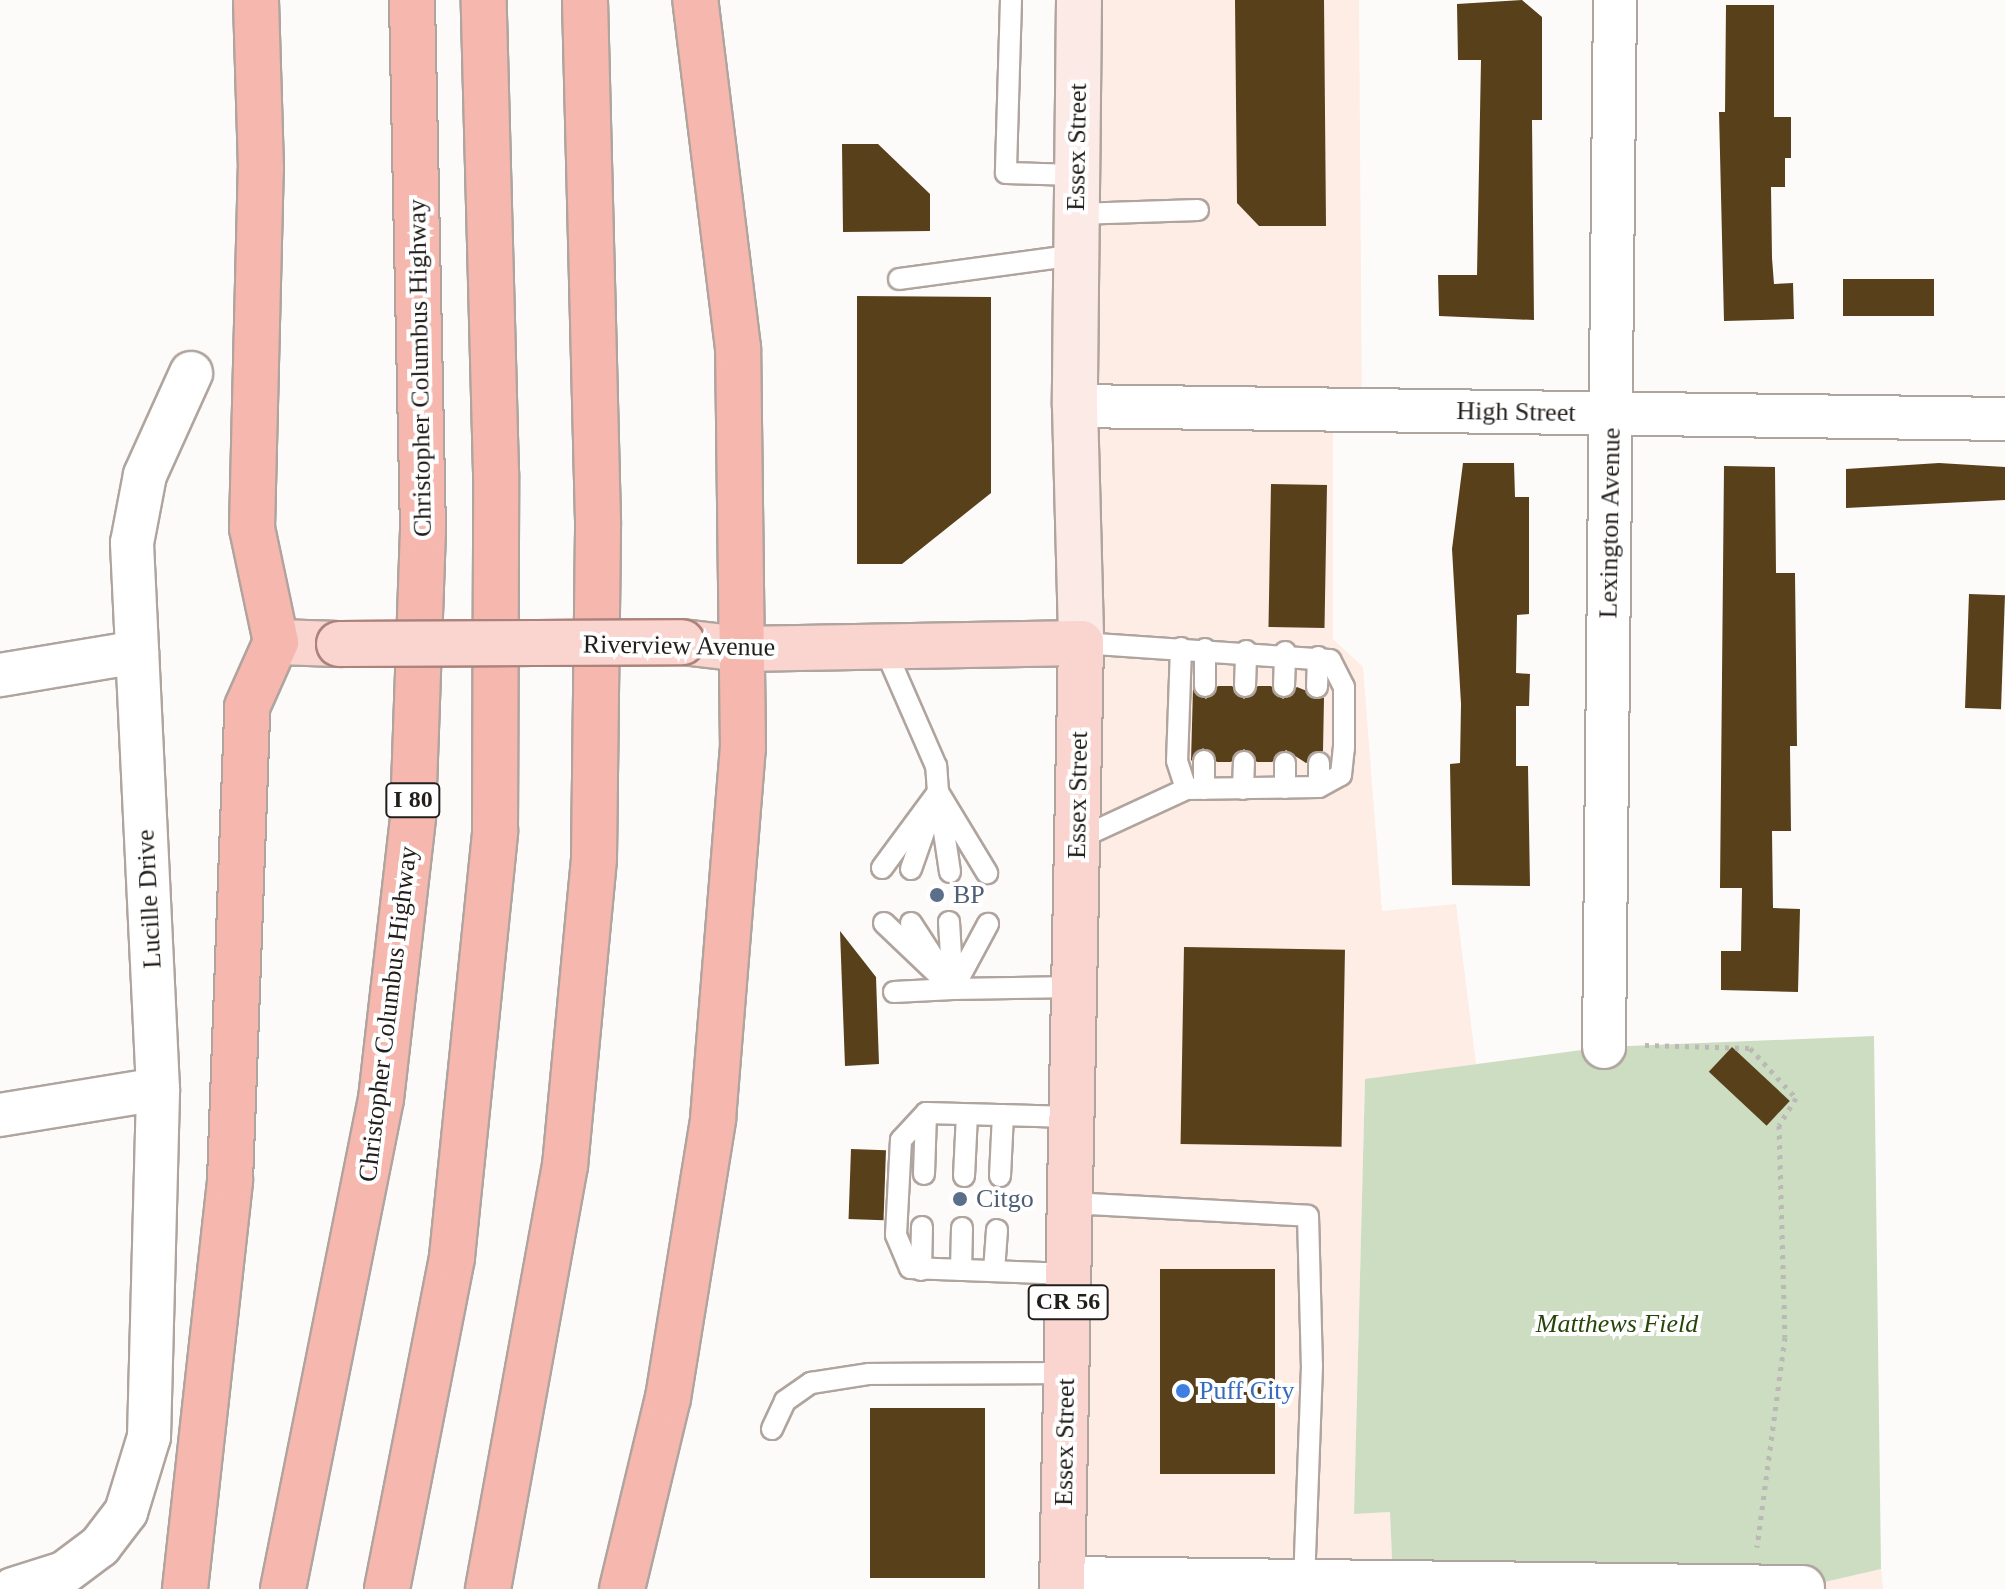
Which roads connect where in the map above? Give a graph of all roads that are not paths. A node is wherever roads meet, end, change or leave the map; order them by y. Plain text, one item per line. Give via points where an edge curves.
1 (256, 0) edge
2 (412, 0) edge
3 (484, 0) edge
4 (585, 0) edge
5 (695, 0) edge
6 (1011, 0) edge
7 (1079, 0) edge
8 (1615, 0) edge
9 (1198, 210) dead end
10 (1077, 215) junction
11 (899, 279) dead end
12 (191, 373) dead end
13 (1075, 406) junction
14 (1612, 413) junction
15 (2005, 419) edge
16 (276, 642) junction
17 (1081, 643) junction
18 (884, 647) junction
19 (1181, 648) junction
20 (742, 649) junction
21 (1205, 649) junction
22 (1246, 651) junction
23 (137, 652) junction
24 (1285, 652) junction
25 (1318, 657) junction
26 (0, 675) edge
27 (1205, 686) dead end
28 (1245, 686) dead end
29 (1284, 686) dead end
30 (1317, 687) dead end
31 (1204, 761) dead end
32 (1244, 762) dead end
33 (1285, 763) dead end
34 (1319, 763) dead end
35 (1319, 787) junction
36 (1285, 788) junction
37 (1195, 789) junction
38 (1243, 789) junction
39 (938, 792) junction
40 (1078, 839) junction
41 (882, 868) dead end
42 (911, 869) dead end
43 (950, 872) dead end
44 (987, 873) dead end
45 (949, 922) dead end
46 (884, 923) dead end
47 (911, 923) dead end
48 (988, 924) dead end
49 (1075, 987) junction
50 (953, 989) junction
51 (894, 992) dead end
52 (1604, 1047) road end
53 (158, 1089) junction
54 (926, 1113) junction
55 (0, 1115) edge
56 (967, 1115) junction
57 (1003, 1115) junction
58 (1072, 1117) junction
59 (924, 1174) dead end
60 (964, 1176) dead end
61 (1000, 1176) dead end
62 (1071, 1203) junction
63 (922, 1227) dead end
64 (962, 1228) dead end
65 (997, 1230) dead end
66 (921, 1270) junction
67 (961, 1270) junction
68 (994, 1271) junction
69 (1069, 1274) junction
70 (1067, 1373) junction
71 (772, 1429) dead end
72 (1304, 1581) junction
73 (1062, 1583) edge
74 (1684, 1587) edge
75 (1803, 1587) edge
76 (13, 1589) edge
77 (185, 1589) edge
78 (283, 1589) edge
79 (387, 1589) edge
80 (488, 1589) edge
81 (622, 1589) edge

1 - 16 highway via 261,169 252,528
2 - 78 highway, Christopher Columbus Highway / I 80 via 423,516 413,816 381,1099
3 - 79 highway via 496,473 495,831 452,1257
4 - 80 highway via 598,536 594,858 563,1182
5 - 20 highway via 738,348
6 - 10 lane via 1006,173
7 - 10 main road, Essex Street / CR 56
8 - 14 street, Lexington Avenue
9 - 10 lane
10 - 11 lane
10 - 13 main road, Essex Street / CR 56
12 - 23 street, Lucille Drive via 145,475 132,543
13 - 14 street, High Street
13 - 17 main road, Essex Street / CR 56
14 - 15 street, High Street
14 - 52 street, Lexington Avenue
16 - 20 main road, Riverview Avenue, bridge via 682,642
16 - 77 highway via 247,707 230,1180
17 - 18 main road, Riverview Avenue
17 - 19 lane
17 - 40 main road, Essex Street / CR 56
18 - 20 main road, Riverview Avenue
18 - 39 lane via 936,766
19 - 21 lane
19 - 37 lane via 1177,761
20 - 81 highway via 743,748 713,1119 668,1398
21 - 22 lane
21 - 27 lane
22 - 24 lane
22 - 28 lane
23 - 26 street
23 - 53 street, Lucille Drive
24 - 25 lane
24 - 29 lane
25 - 30 lane
25 - 35 lane via 1330,660 1344,687 1341,775
31 - 37 lane
32 - 38 lane
33 - 36 lane
34 - 35 lane
35 - 36 lane
36 - 38 lane
37 - 38 lane
37 - 40 lane
39 - 41 lane
39 - 42 lane
39 - 43 lane
39 - 44 lane
40 - 49 main road, Essex Street / CR 56
45 - 50 lane
46 - 50 lane
47 - 50 lane
48 - 50 lane
49 - 50 lane
49 - 58 main road, Essex Street / CR 56
50 - 51 lane
53 - 55 street
53 - 76 street, Lucille Drive via 149,1437 126,1512 100,1546 64,1573
54 - 56 lane
54 - 59 lane
54 - 66 lane via 901,1140 896,1235 910,1268
56 - 57 lane
56 - 60 lane
57 - 58 lane
57 - 61 lane
58 - 62 main road, Essex Street / CR 56
62 - 69 main road, Essex Street / CR 56
62 - 72 lane via 1308,1216 1312,1398
63 - 66 lane
64 - 67 lane
65 - 68 lane
66 - 67 lane
67 - 68 lane
68 - 69 lane
69 - 70 main road, Essex Street / CR 56
70 - 71 lane via 869,1374 811,1383 785,1401
70 - 73 main road, Essex Street / CR 56
72 - 73 street
72 - 74 street
74 - 75 street

